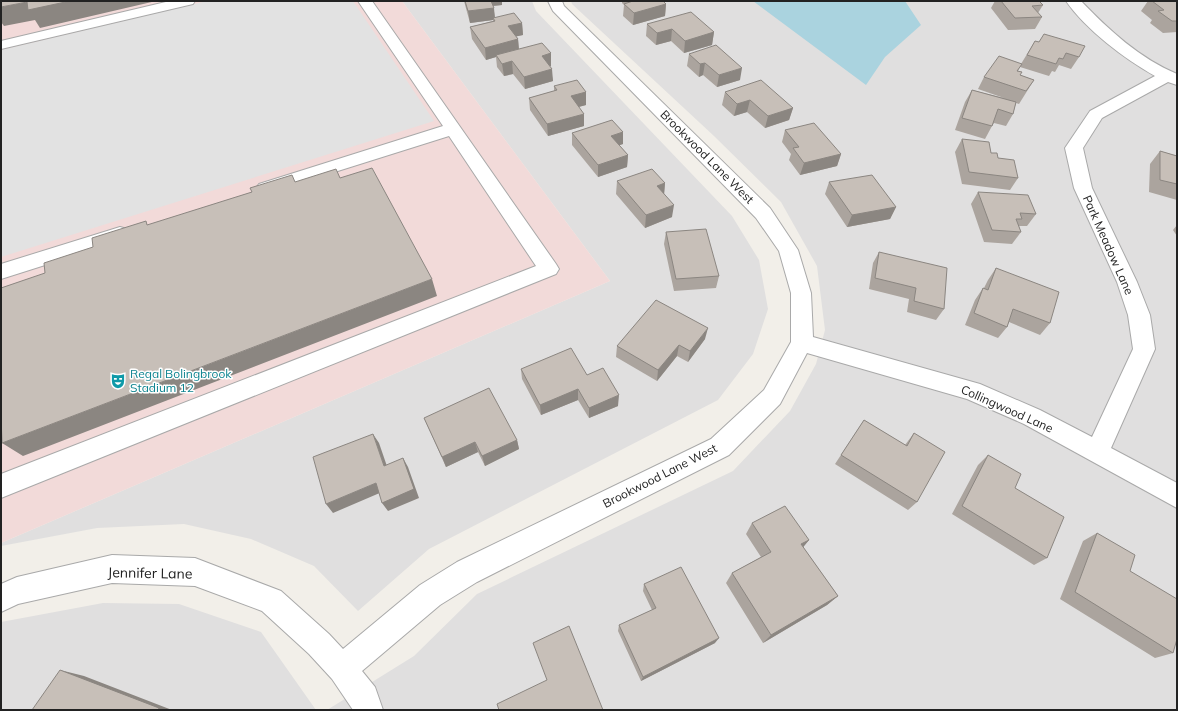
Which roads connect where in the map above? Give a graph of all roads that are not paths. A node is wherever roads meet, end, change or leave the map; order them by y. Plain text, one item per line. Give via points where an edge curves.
1 (188, 1) edge
2 (365, 1) edge
3 (555, 1) edge
4 (1073, 1) edge
5 (1, 45) edge
6 (1172, 78) edge
7 (452, 129) junction
8 (250, 193) edge
9 (139, 228) edge
10 (1, 272) edge
11 (802, 343) junction
12 (1097, 452) junction
13 (1, 486) edge
14 (1177, 496) edge
15 (1, 598) edge
16 (342, 669) junction
17 (368, 710) edge

1 - 5 street
2 - 7 street
3 - 11 street, Brookwood Lane West via 558,8 763,213 788,250 801,293
4 - 6 street via 1106,36 1136,58
6 - 12 street, Park Meadow Lane via 1096,115 1074,148 1083,188 1127,282 1139,315 1144,349
7 - 8 street
7 - 13 street via 549,269
9 - 10 street
11 - 12 street, Collingwood Lane via 972,391 1032,417
11 - 16 street, Brookwood Lane West via 772,397 720,447 467,572 430,595
12 - 14 street, Collingwood Lane
15 - 16 street, Jennifer Lane via 17,591 112,569 195,572 271,601 319,644
16 - 17 street, Jennifer Lane via 364,698

